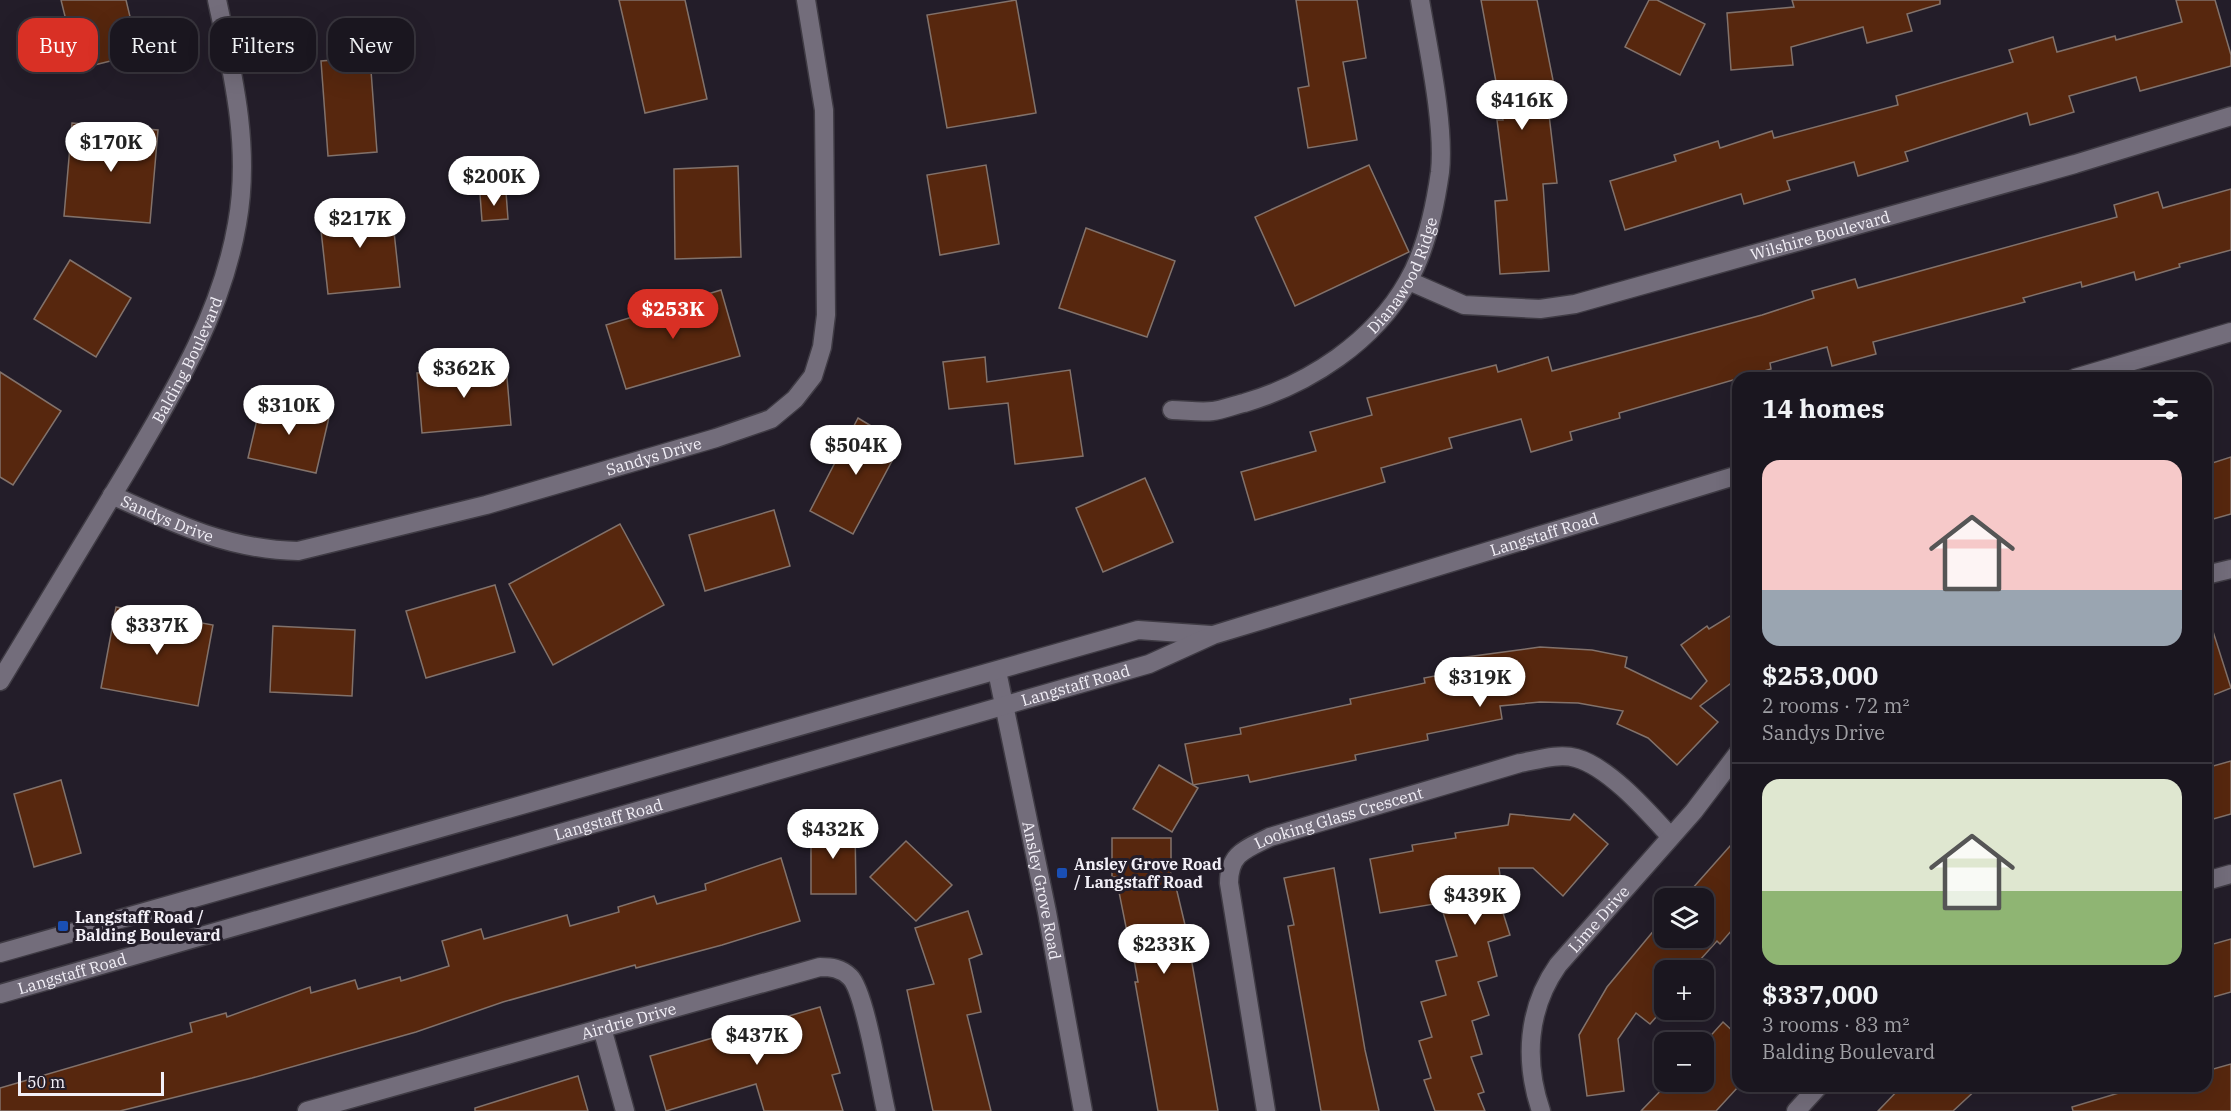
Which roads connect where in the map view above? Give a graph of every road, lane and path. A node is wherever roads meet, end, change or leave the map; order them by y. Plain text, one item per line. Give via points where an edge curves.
1 (216, 0) edge
2 (806, 0) edge
3 (1420, 0) edge
4 (2231, 116) edge
5 (1409, 281) junction
6 (2231, 332) edge
7 (2094, 372) edge
8 (1172, 410) dead end
9 (1732, 478) edge
10 (112, 495) junction
11 (2231, 569) edge
12 (2212, 574) edge
13 (1213, 635) junction
14 (997, 671) junction
15 (0, 681) edge
16 (1004, 706) junction
17 (1732, 761) edge
18 (1670, 836) junction
19 (2231, 874) edge
20 (2212, 879) edge
21 (0, 953) edge
22 (0, 994) edge
23 (602, 1028) junction
24 (1813, 1092) edge
25 (307, 1111) edge
26 (625, 1111) edge
27 (886, 1111) edge
28 (1083, 1111) edge
29 (1266, 1111) edge
30 (1541, 1111) edge
31 (1796, 1111) edge

1 - 10 street, Balding Boulevard via 236,85 241,135 238,223 212,316 179,384
2 - 10 street, Sandys Drive via 824,110 826,315 813,376 795,399 771,419 486,505 298,551 266,550 222,541
3 - 5 street, Dianawood Ridge via 1433,79 1440,170 1427,234
4 - 5 street, Wilshire Boulevard via 1575,304 1540,309 1464,305
5 - 8 street, Dianawood Ridge via 1382,317 1346,351 1309,377 1274,394 1213,411
6 - 7 street
9 - 13 street, Langstaff Road
10 - 15 street, Balding Boulevard
11 - 12 street
13 - 14 street, Langstaff Road via 1138,630
13 - 16 street, Langstaff Road via 1149,664
14 - 16 street, Ansley Grove Road
14 - 21 street, Langstaff Road
16 - 22 street, Langstaff Road
16 - 28 street, Ansley Grove Road
17 - 18 street, Lime Drive
18 - 29 street, Looking Glass Crescent via 1599,770 1576,758 1552,757 1270,837 1247,848 1229,868 1229,883
18 - 30 street, Lime Drive via 1545,982 1530,1035 1532,1085
19 - 20 street
23 - 25 street, Airdrie Drive
23 - 26 street
23 - 27 street, Airdrie Drive via 820,967 832,967 851,978 860,997
24 - 31 street

